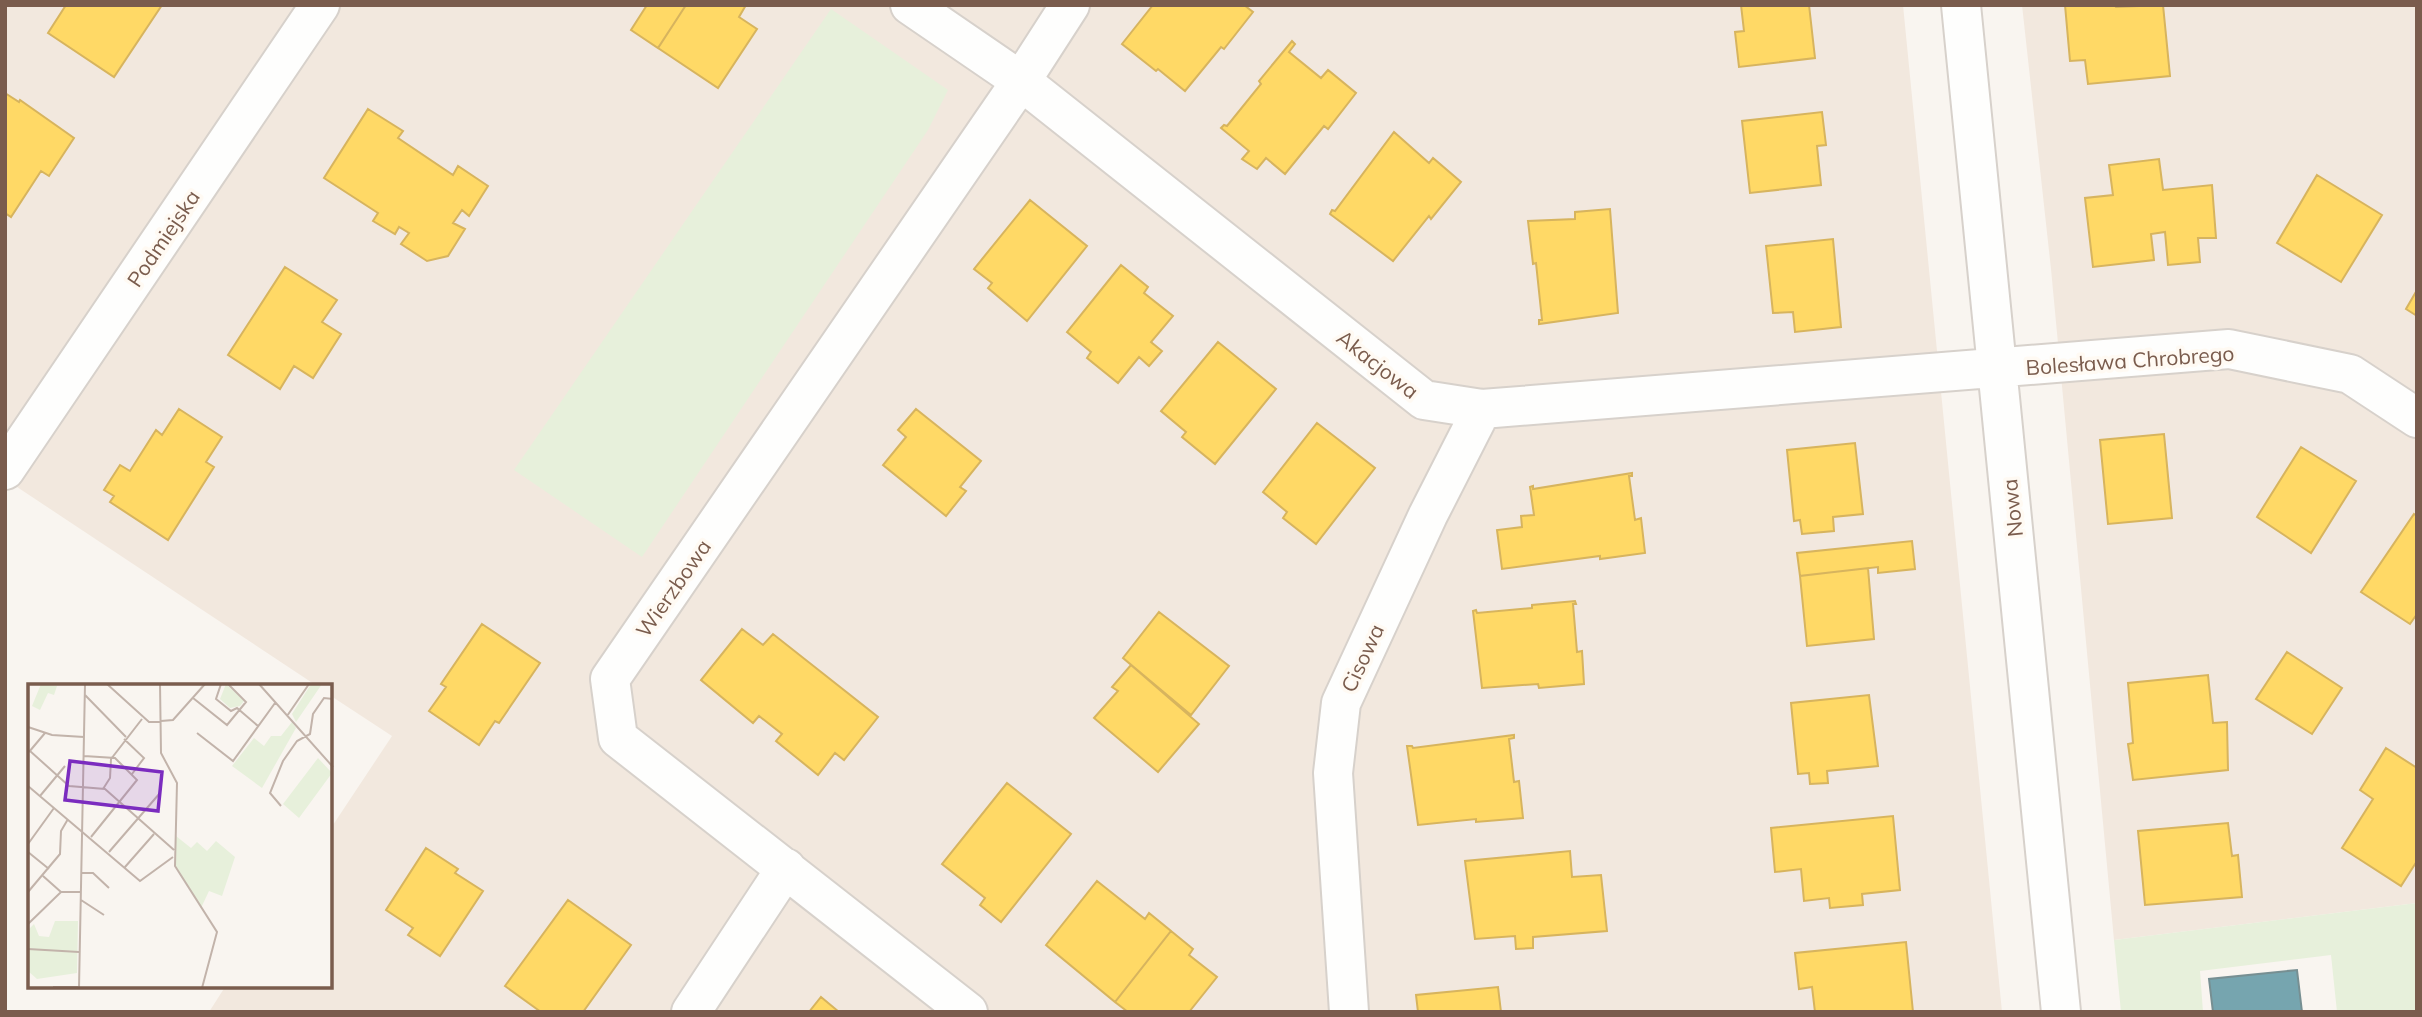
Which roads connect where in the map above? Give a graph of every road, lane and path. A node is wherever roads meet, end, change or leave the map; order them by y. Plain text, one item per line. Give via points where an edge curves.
1 (320, 5) edge
2 (910, 5) edge
3 (1070, 5) edge
4 (1961, 5) edge
5 (1021, 81) junction
6 (1996, 369) junction
7 (1482, 409) junction
8 (2417, 418) edge
9 (5, 470) edge
10 (786, 868) junction
11 (691, 1012) edge
12 (968, 1012) edge
13 (1349, 1012) edge
14 (2061, 1012) edge

1 - 9 street, Podmiejska
2 - 5 street, Akacjowa
3 - 5 street, Wierzbowa
4 - 6 street, Nowa
5 - 7 street, Akacjowa via 1424,400
5 - 10 street, Wierzbowa via 610,679 618,738
6 - 7 street, Akacjowa
6 - 8 street, Bolesława Chrobrego via 2229,349 2350,374
6 - 14 street, Nowa
7 - 13 street, Cisowa via 1341,703 1333,773
10 - 11 street
10 - 12 street, Wierzbowa

